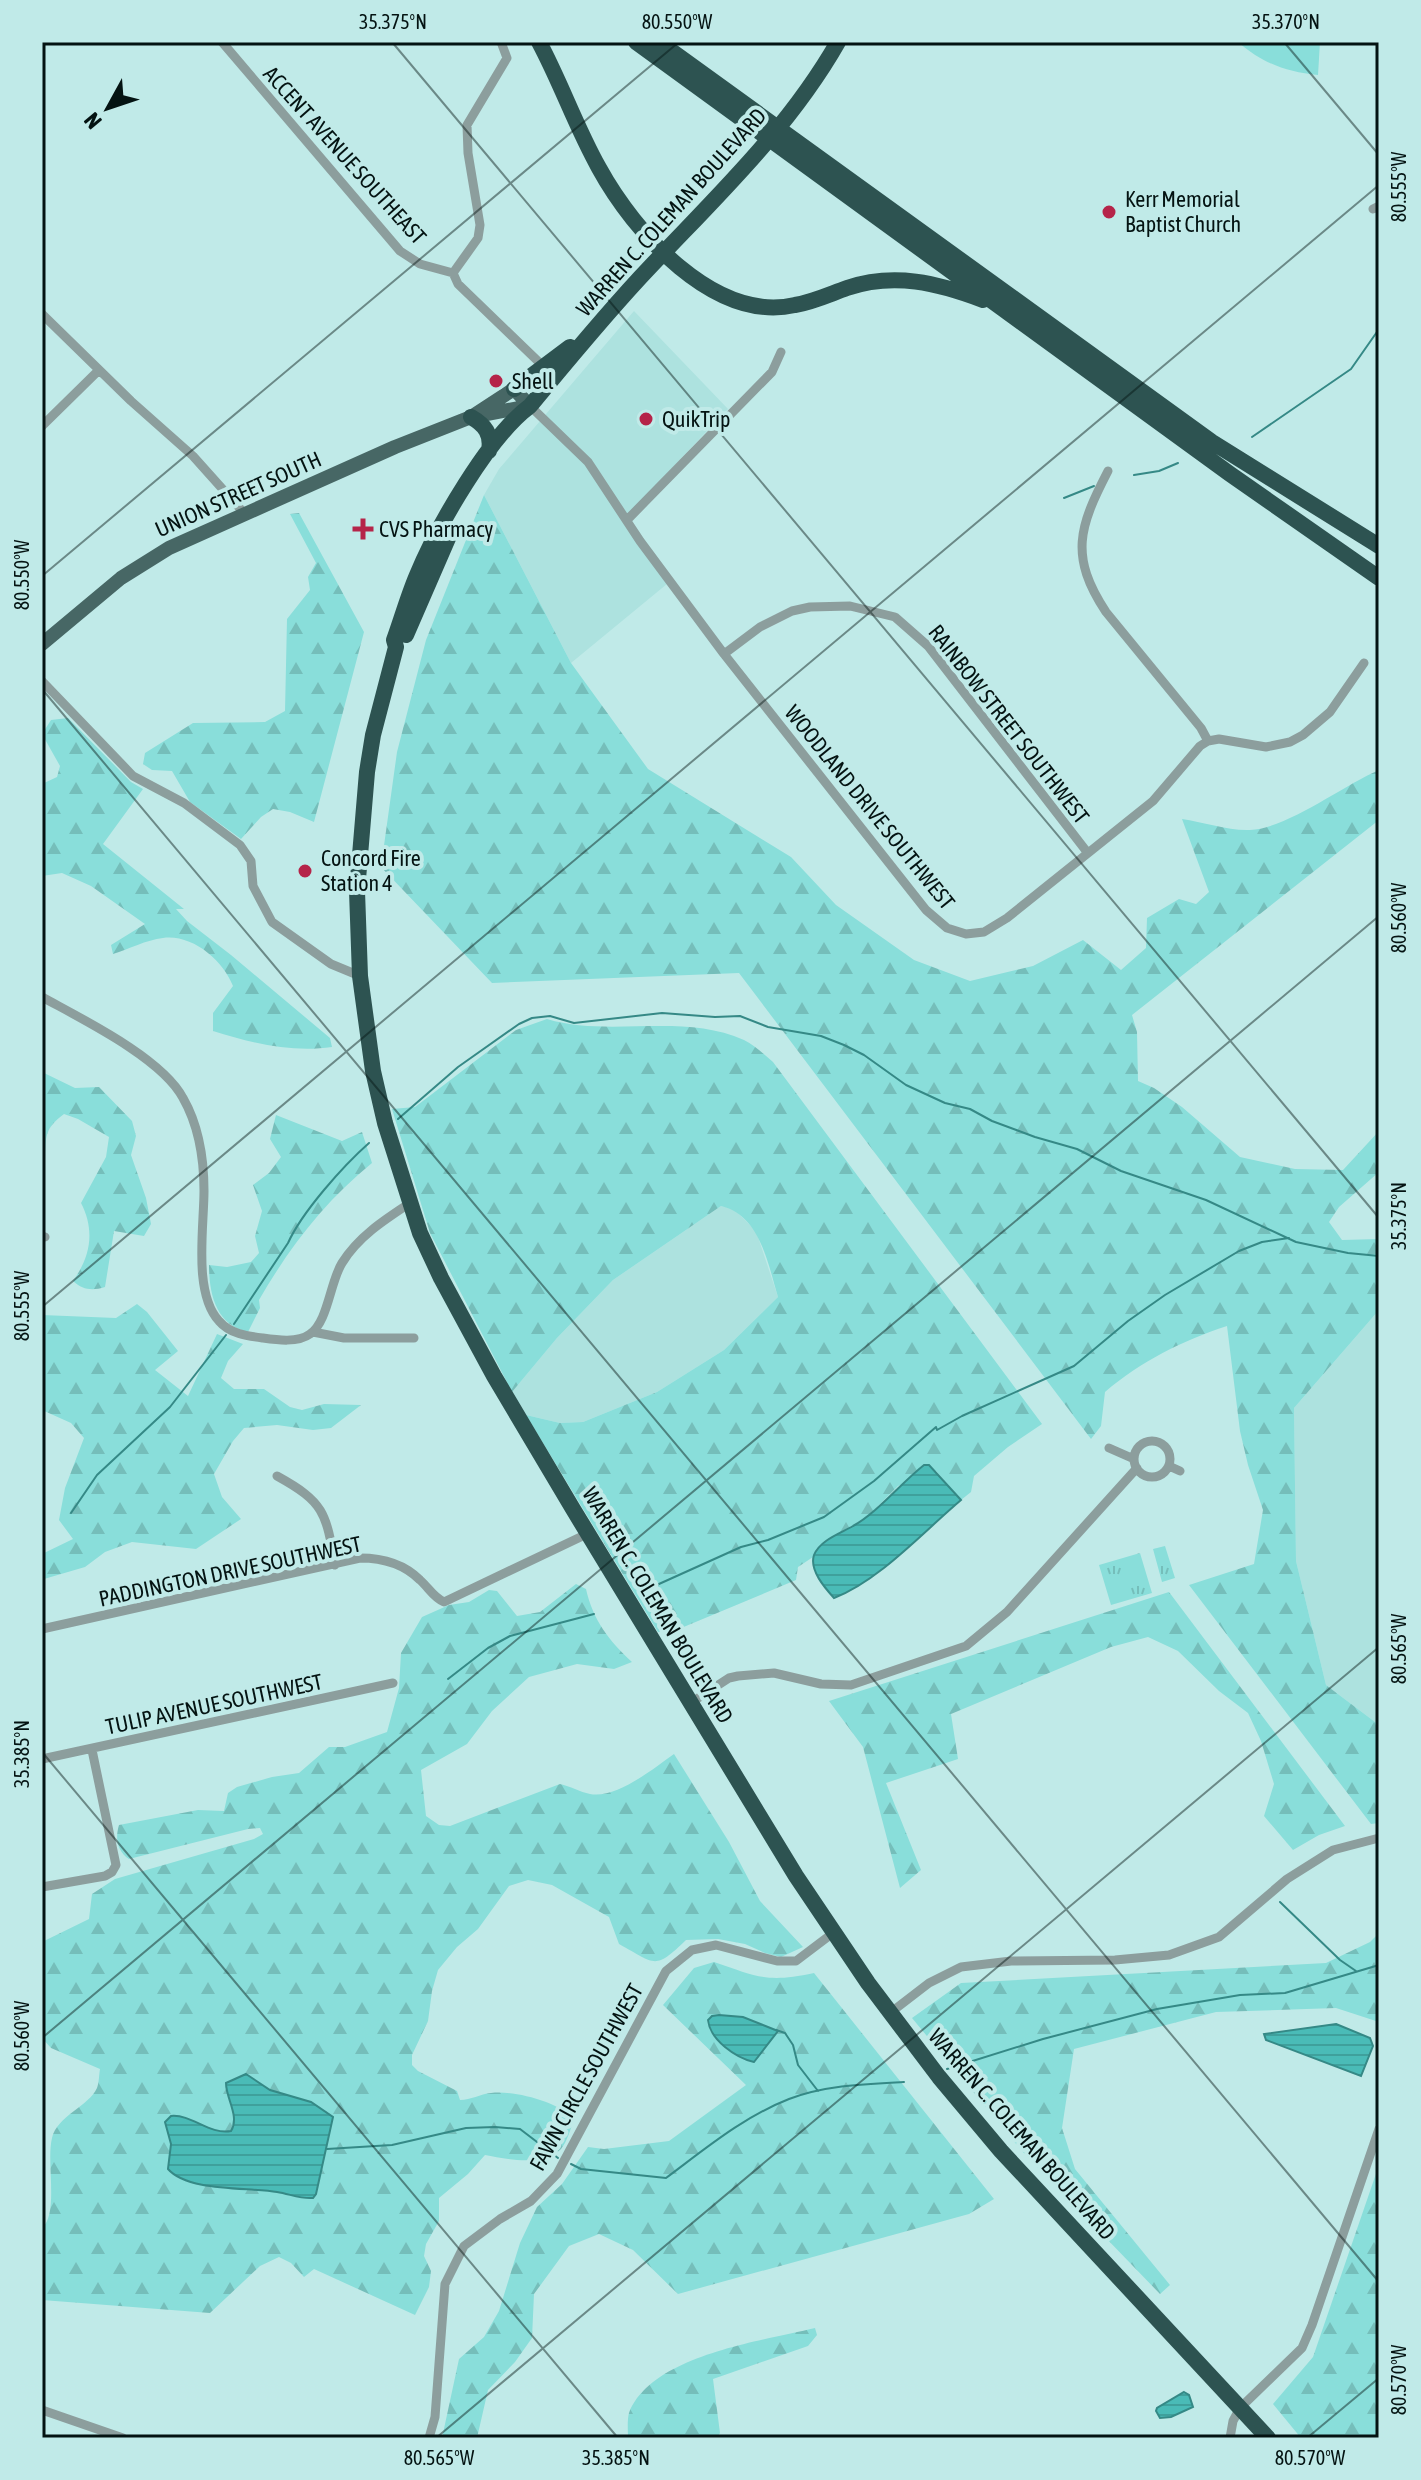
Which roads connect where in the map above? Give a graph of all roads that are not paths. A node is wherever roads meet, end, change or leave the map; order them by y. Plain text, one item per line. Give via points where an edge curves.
1 (222, 42) edge
2 (501, 42) edge
3 (539, 42) edge
4 (636, 42) edge
5 (659, 42) edge
6 (838, 42) edge
7 (665, 252) junction
8 (453, 273) junction
9 (1003, 308) junction
10 (42, 314) edge
11 (596, 327) junction
12 (781, 352) dead end
13 (544, 367) junction
14 (99, 370) junction
15 (514, 389) junction
16 (530, 406) junction
17 (471, 417) junction
18 (42, 426) edge
19 (489, 451) junction
20 (1108, 471) dead end
21 (244, 513) junction
22 (627, 520) junction
23 (1379, 546) edge
24 (1379, 578) edge
25 (42, 644) edge
26 (396, 647) junction
27 (724, 654) junction
28 (1364, 663) dead end
29 (42, 681) edge
30 (1208, 741) junction
31 (1087, 852) junction
32 (360, 976) junction
33 (42, 997) edge
34 (410, 1203) junction
35 (313, 1332) junction
36 (414, 1338) dead end
37 (1109, 1448) dead end
38 (1136, 1464) junction
39 (1169, 1466) junction
40 (1180, 1471) dead end
41 (277, 1476) dead end
42 (589, 1533) junction
43 (335, 1565) junction
44 (42, 1629) edge
45 (393, 1683) dead end
46 (692, 1702) junction
47 (92, 1750) junction
48 (42, 1759) edge
49 (1379, 1838) edge
50 (42, 1887) edge
51 (833, 1933) junction
52 (890, 2013) junction
53 (1379, 2129) edge
54 (1240, 2408) junction
55 (42, 2410) edge
56 (123, 2438) edge
57 (429, 2438) edge
58 (1230, 2438) edge
59 (1268, 2438) edge

1 - 8 street, ACCENT AVENUE SOUTHEAST via 400,251 420,264
2 - 8 street via 507,58 467,125 478,238
3 - 7 highway via 606,180
4 - 9 highway
5 - 23 highway via 1202,435
6 - 7 highway, WARREN C. COLEMAN BOULEVARD via 796,106
7 - 9 highway via 721,296 764,308 894,280 944,286
7 - 11 highway, WARREN C. COLEMAN BOULEVARD
8 - 13 street via 458,284
9 - 24 highway
10 - 14 street
11 - 13 highway
11 - 16 highway, WARREN C. COLEMAN BOULEVARD
12 - 22 street via 772,372
13 - 15 highway
14 - 18 street
14 - 21 street via 193,456
15 - 16 main road
15 - 17 main road, UNION STREET SOUTH
16 - 17 main road, UNION STREET SOUTH
16 - 19 highway, WARREN C. COLEMAN BOULEVARD via 514,417
16 - 22 street, WOODLAND DRIVE SOUTHWEST via 580,452
16 - 26 highway, WARREN C. COLEMAN BOULEVARD via 523,425 485,474 442,548 404,642
17 - 19 highway via 488,432
17 - 21 main road, UNION STREET SOUTH
19 - 26 highway, WARREN C. COLEMAN BOULEVARD via 418,572
20 - 30 street via 1086,519 1083,563 1106,612
21 - 25 main road, UNION STREET SOUTH via 148,560
22 - 27 street, WOODLAND DRIVE SOUTHWEST
26 - 32 highway, WARREN C. COLEMAN BOULEVARD via 367,772 357,891
27 - 31 street, RAINBOW STREET SOUTHWEST via 760,627 810,607 850,606 895,617 928,646
27 - 31 street, WOODLAND DRIVE SOUTHWEST via 898,877 947,928 966,934 992,928
28 - 30 street via 1330,712 1290,742 1266,747
29 - 32 street via 133,776 184,803 240,845 251,861 253,886 272,922 331,964
30 - 31 street, WOODLAND DRIVE SOUTHWEST via 1153,801
32 - 34 highway, WARREN C. COLEMAN BOULEVARD via 373,1071
33 - 35 street via 150,1061 183,1098 198,1131 204,1286 216,1318 242,1335 274,1340
34 - 35 street via 368,1233 342,1263
34 - 42 highway, WARREN C. COLEMAN BOULEVARD via 462,1319
35 - 36 street via 344,1338
37 - 38 street
38 - 39 street via 1152,1477
38 - 39 street via 1141,1445 1156,1441 1169,1452
38 - 46 street via 1007,1612 966,1646 851,1685 774,1673 738,1676
39 - 40 street
41 - 43 street via 316,1503
42 - 43 street, PADDINGTON DRIVE SOUTHWEST via 444,1602 399,1566 372,1558
42 - 46 highway, WARREN C. COLEMAN BOULEVARD
43 - 44 street, PADDINGTON DRIVE SOUTHWEST
45 - 47 street, TULIP AVENUE SOUTHWEST
46 - 51 highway, WARREN C. COLEMAN BOULEVARD
47 - 48 street, TULIP AVENUE SOUTHWEST
47 - 50 street via 116,1858 112,1872
49 - 52 street via 1333,1850 1287,1879 1219,1937 1181,1951 1128,1959 961,1967
51 - 52 highway, WARREN C. COLEMAN BOULEVARD
51 - 57 street, FAWN CIRCLE SOUTHWEST via 796,1961 716,1945 692,1950 666,1971 557,2174 531,2201 464,2246 445,2284
52 - 54 highway, WARREN C. COLEMAN BOULEVARD via 1001,2151
53 - 54 street via 1302,2348
54 - 58 street
54 - 59 highway, WARREN C. COLEMAN BOULEVARD
55 - 56 street

